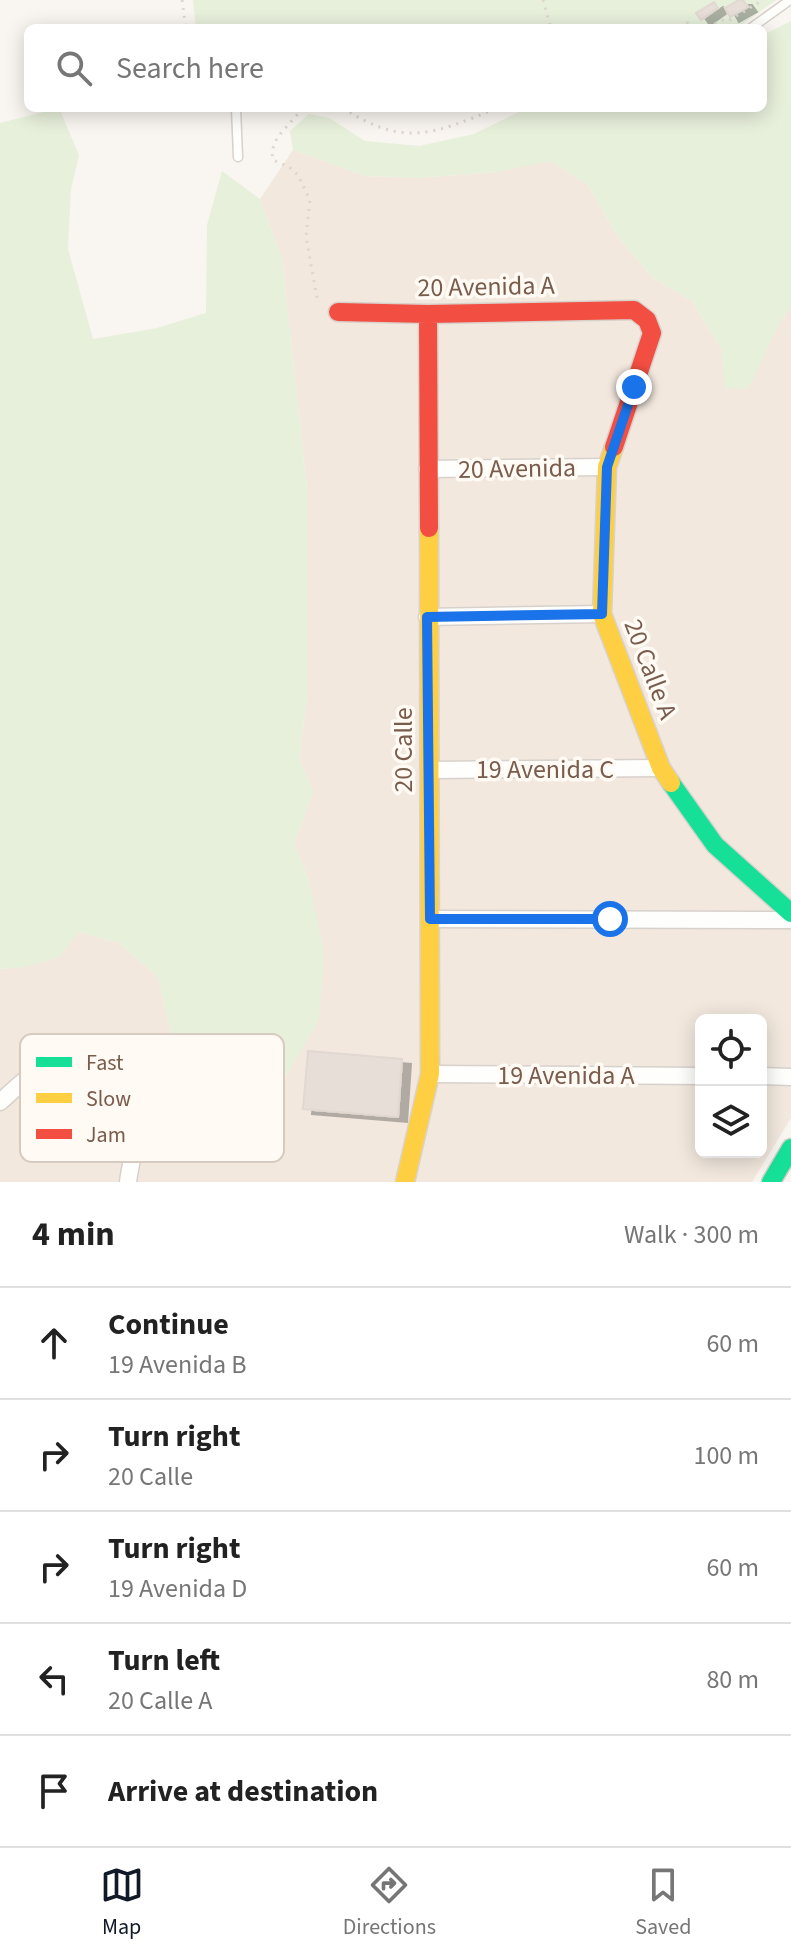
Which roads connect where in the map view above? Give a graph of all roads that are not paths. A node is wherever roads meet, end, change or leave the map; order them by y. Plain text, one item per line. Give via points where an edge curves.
1 (790, 0) edge
2 (757, 24) edge
3 (236, 112) edge
4 (238, 157) dead end
5 (634, 310) joint
6 (338, 312) road end
7 (428, 314) junction
8 (607, 467) junction
9 (427, 469) junction
10 (602, 614) junction
11 (427, 617) junction
12 (661, 768) junction
13 (429, 770) junction
14 (791, 913) edge
15 (430, 919) junction
16 (791, 920) edge
17 (430, 1074) junction
18 (695, 1076) edge
19 (767, 1076) edge
20 (791, 1077) edge
21 (20, 1086) edge
22 (0, 1102) edge
23 (791, 1148) edge
24 (130, 1162) edge
25 (128, 1182) edge
26 (405, 1182) edge
27 (771, 1182) edge

1 - 2 lane
3 - 4 lane
5 - 7 street, 20 Avenida A
5 - 8 street, 20 Calle A via 647,320 652,333
6 - 7 street, 20 Avenida A
7 - 9 street, 20 Calle
8 - 9 street, 20 Avenida
8 - 10 street, 20 Calle A
9 - 11 street, 20 Calle
10 - 11 street
10 - 12 street, 20 Calle A
11 - 13 street, 20 Calle
12 - 13 street, 19 Avenida C
12 - 14 street, 20 Calle A via 715,845
13 - 15 street, 20 Calle
15 - 16 street
15 - 17 street, 20 Calle
17 - 18 street, 19 Avenida A
17 - 26 street, 20 Calle
19 - 20 street
21 - 22 street
23 - 27 street
24 - 25 street

